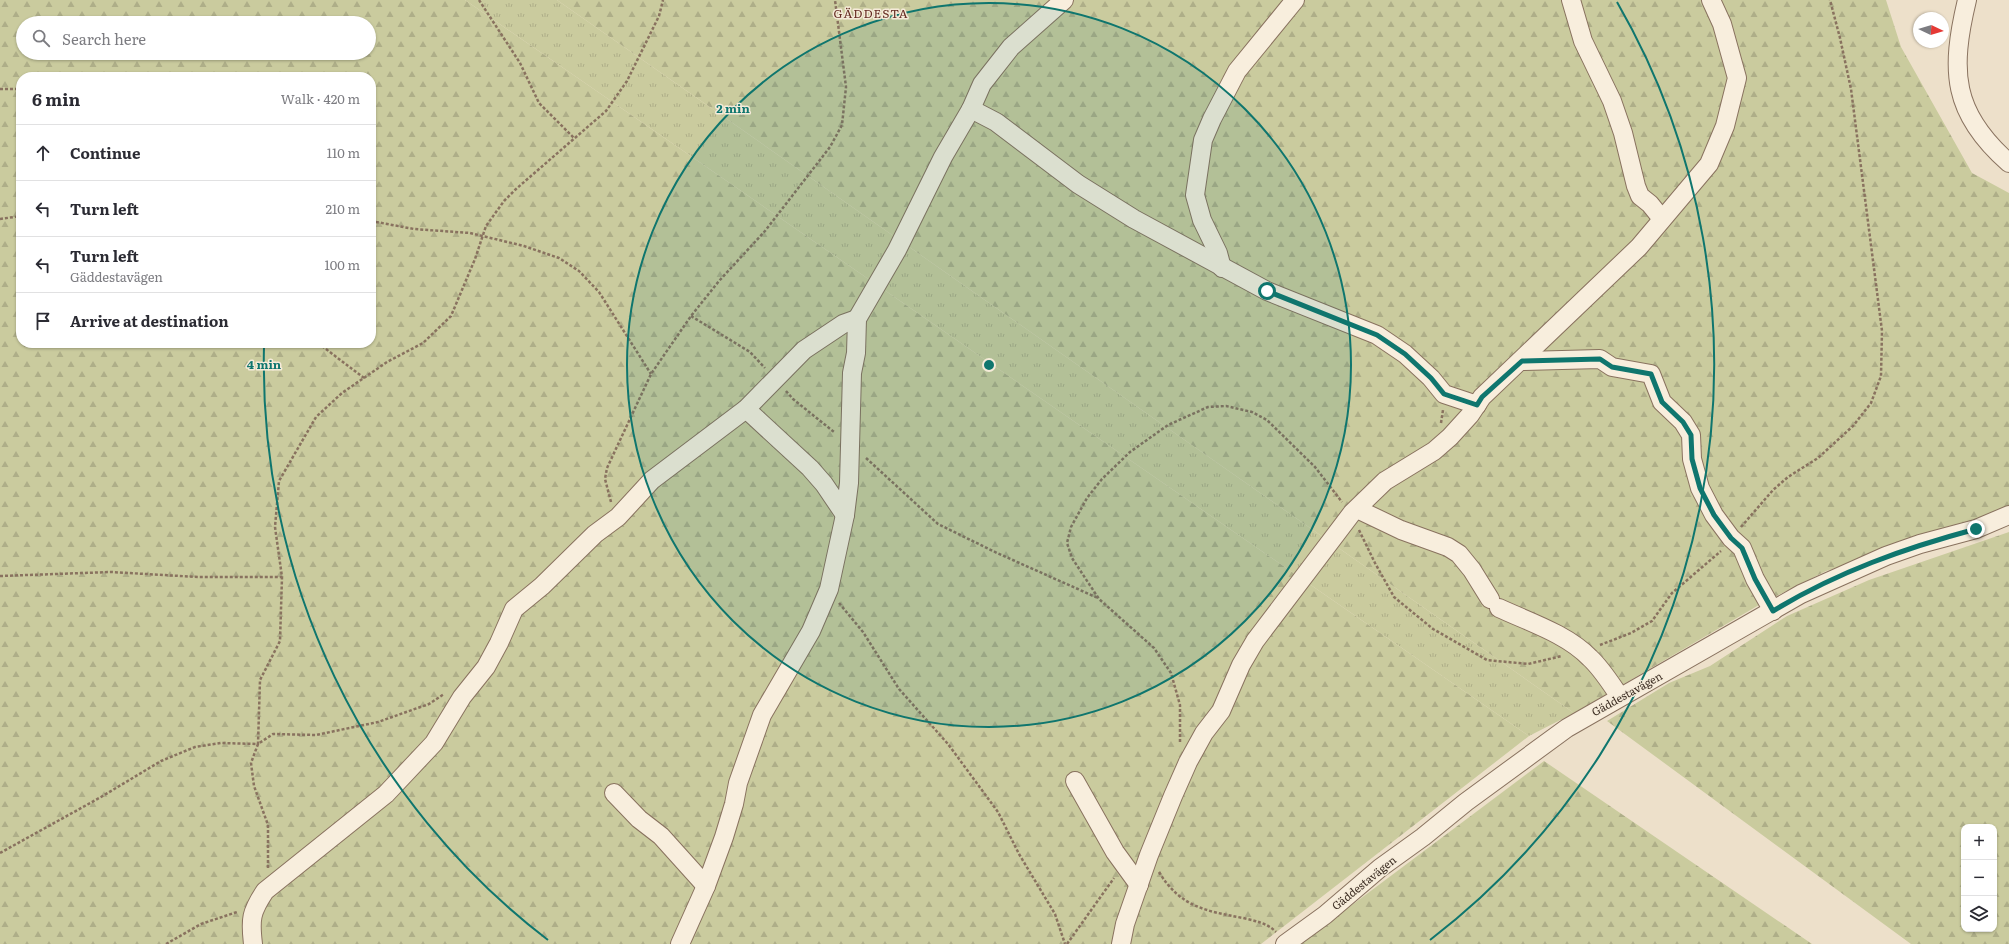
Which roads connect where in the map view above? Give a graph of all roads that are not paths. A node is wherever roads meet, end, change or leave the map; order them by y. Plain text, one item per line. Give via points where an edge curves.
1 (1064, 0) edge
2 (1295, 0) edge
3 (1570, 0) edge
4 (1711, 0) edge
5 (1967, 0) edge
6 (971, 109) junction
7 (2009, 163) edge
8 (1662, 220) junction
9 (1222, 268) junction
10 (857, 319) junction
11 (1522, 361) junction
12 (1477, 405) junction
13 (746, 409) junction
14 (1354, 511) junction
15 (845, 515) junction
16 (2009, 515) edge
17 (1773, 611) junction
18 (1620, 697) junction
19 (1076, 781) dead end
20 (614, 793) dead end
21 (1139, 885) junction
22 (706, 886) junction
23 (1286, 943) edge
24 (253, 944) edge
25 (680, 944) edge
26 (1121, 944) edge

1 - 6 street via 1011,47 982,84
2 - 9 street via 1237,71 1204,140 1195,195 1202,220 1218,253
3 - 8 street via 1584,41 1612,101 1640,196
4 - 8 street via 1722,24 1737,78 1734,97 1709,164
5 - 7 street via 1957,63 1957,82 1964,106 1973,124 1990,146
6 - 9 street via 1001,126 1078,184
6 - 10 street via 942,157 897,250
8 - 11 street via 1623,264 1600,283
9 - 12 street via 1267,291 1377,335 1405,354 1444,394
10 - 13 street via 843,324 804,350
10 - 15 street via 856,353 852,372 849,483
11 - 12 street via 1482,397
11 - 17 street via 1600,359 1612,367 1651,374 1662,402 1683,422 1691,435 1692,459 1700,488 1714,515 1742,548 1755,579
12 - 14 street via 1450,437 1429,454 1385,481
13 - 15 street via 810,468
13 - 24 street via 652,480 618,517 595,534 542,586 514,609 486,667 462,697 434,743 386,794 265,891 253,911
14 - 18 street via 1448,547 1459,554 1495,604 1560,636 1582,651
14 - 21 street via 1276,612 1241,665 1221,710 1188,762
15 - 22 street via 829,590 811,631 762,715
16 - 17 street, Gäddestavägen via 1976,529 1886,556 1801,594
17 - 18 street, Gäddestavägen
18 - 23 street, Gäddestavägen via 1544,743
19 - 21 street via 1114,852
20 - 22 street via 638,819 671,846
21 - 26 street via 1125,924
22 - 25 street

